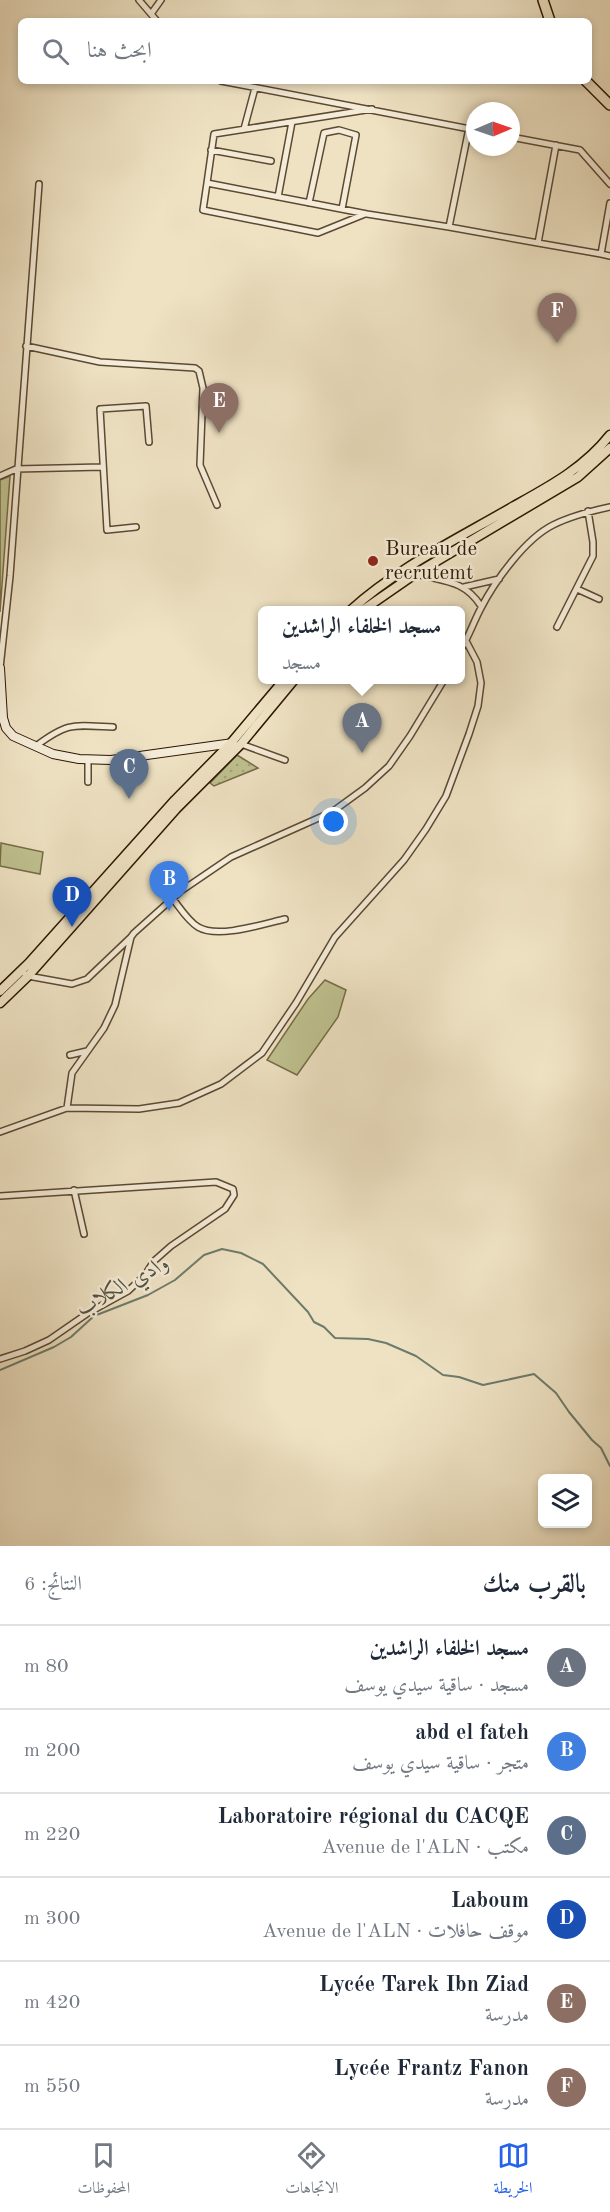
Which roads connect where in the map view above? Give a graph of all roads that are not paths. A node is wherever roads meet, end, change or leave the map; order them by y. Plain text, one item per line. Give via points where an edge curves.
1 (139, 0) edge
2 (161, 0) edge
3 (543, 0) edge
4 (152, 14) junction
5 (155, 18) edge
6 (549, 18) edge
7 (236, 84) edge
8 (589, 84) edge
9 (255, 88) junction
10 (610, 105) edge
11 (372, 109) junction
12 (292, 122) junction
13 (466, 128) edge
14 (244, 129) junction
15 (520, 139) edge
16 (556, 145) junction
17 (211, 150) junction
18 (466, 156) edge
19 (271, 161) dead end
20 (207, 183) junction
21 (39, 184) dead end
22 (610, 184) edge
23 (278, 196) junction
24 (309, 203) junction
25 (610, 203) edge
26 (342, 209) junction
27 (367, 214) junction
28 (450, 227) junction
29 (538, 243) junction
30 (601, 254) junction
31 (610, 256) edge
32 (26, 346) junction
33 (610, 435) edge
34 (149, 442) dead end
35 (610, 448) edge
36 (102, 467) junction
37 (16, 469) junction
38 (0, 476) edge
39 (217, 505) dead end
40 (610, 507) edge
41 (588, 511) junction
42 (136, 527) dead end
43 (413, 571) junction
44 (499, 579) junction
45 (464, 587) junction
46 (577, 589) junction
47 (599, 599) dead end
48 (357, 606) edge
49 (368, 606) edge
50 (482, 606) junction
51 (557, 627) dead end
52 (466, 641) joint
53 (0, 668) edge
54 (281, 684) edge
55 (290, 684) edge
56 (442, 684) edge
57 (113, 727) dead end
58 (236, 743) junction
59 (36, 746) junction
60 (88, 759) junction
61 (285, 760) dead end
62 (88, 782) dead end
63 (173, 899) junction
64 (285, 919) dead end
65 (131, 937) junction
66 (25, 974) junction
67 (0, 992) edge
68 (0, 1003) edge
69 (87, 1051) junction
70 (70, 1055) dead end
71 (67, 1108) junction
72 (0, 1132) edge
73 (74, 1190) junction
74 (0, 1196) edge
75 (84, 1234) dead end
76 (0, 1359) edge

1 - 4 street
2 - 4 street
3 - 6 highway
4 - 5 street
7 - 9 street
8 - 10 highway
9 - 11 street
9 - 14 street
11 - 12 street
11 - 13 street
12 - 14 street
12 - 23 street
14 - 17 street via 214,134
15 - 16 street
16 - 22 street via 580,150
16 - 29 street
17 - 19 street
17 - 20 street
18 - 28 street
20 - 23 street
20 - 27 street via 203,210 318,233
21 - 32 street
23 - 24 street
24 - 26 street
24 - 26 street via 324,133 339,130 356,135
25 - 30 street
26 - 27 street
27 - 28 street
28 - 29 street
29 - 30 street
30 - 31 street
32 - 37 street
32 - 39 street via 79,359 199,371 203,388 200,465
33 - 43 main road via 563,478
34 - 36 street via 146,406 100,409
35 - 43 main road via 573,481
36 - 37 street
36 - 42 street via 107,530
37 - 38 street
37 - 53 street
40 - 41 street
41 - 44 street via 552,525 529,542
41 - 46 street via 593,556
43 - 45 street
43 - 48 main road
43 - 49 main road
44 - 45 street
44 - 50 street
45 - 50 street
46 - 47 street
46 - 51 street
50 - 52 street
52 - 71 street via 477,662 481,683 478,706 446,796 404,860 335,937 262,1053 221,1084 179,1103 139,1109
53 - 59 main road via 6,728 13,736
54 - 58 main road
55 - 58 main road
56 - 63 street via 389,766 365,788 332,812 231,858
57 - 59 street via 75,725
58 - 60 main road via 111,760
58 - 61 street
58 - 66 main road via 167,808
59 - 60 main road via 53,754
60 - 62 street
63 - 64 street via 198,927 211,931 241,930
63 - 65 street
65 - 66 street via 87,979 66,984
65 - 69 street via 115,1005
66 - 67 main road
66 - 68 main road
69 - 70 street
69 - 71 street via 72,1073
71 - 72 street
73 - 74 street
73 - 75 street
73 - 76 street via 216,1182 233,1189 234,1195 225,1209 154,1261 128,1292 49,1340

